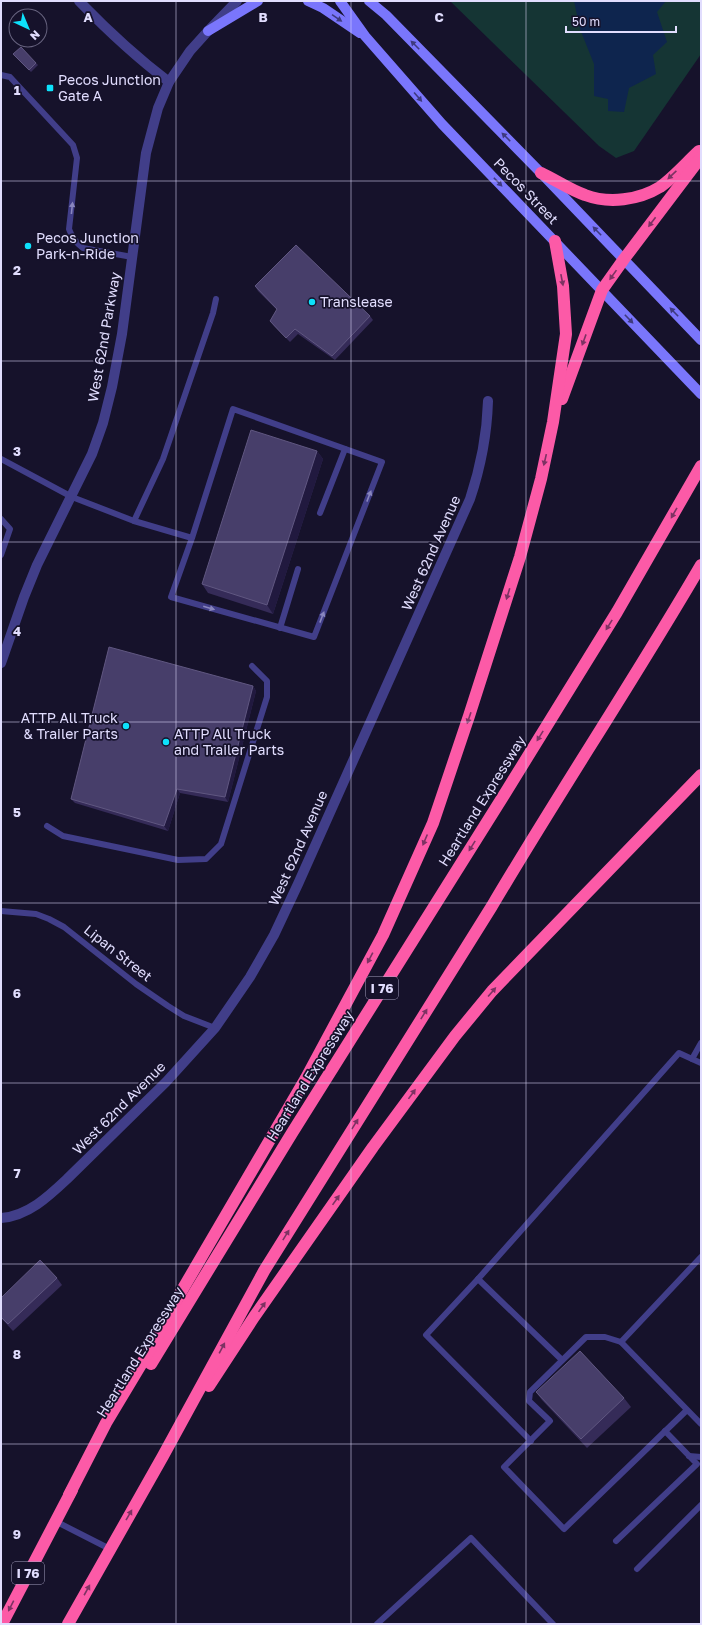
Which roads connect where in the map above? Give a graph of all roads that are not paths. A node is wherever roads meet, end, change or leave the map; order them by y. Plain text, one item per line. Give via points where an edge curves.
1 (79, 1) edge
2 (237, 1) edge
3 (258, 1) edge
4 (308, 1) edge
5 (340, 1) edge
6 (369, 1) edge
7 (208, 31) junction
8 (365, 36) junction
9 (1, 75) edge
10 (169, 82) junction
11 (701, 149) edge
12 (701, 157) edge
13 (542, 173) junction
14 (555, 241) junction
15 (132, 257) junction
16 (624, 259) junction
17 (602, 290) junction
18 (216, 299) dead end
19 (701, 340) edge
20 (701, 394) edge
21 (488, 401) dead end
22 (553, 422) junction
23 (345, 449) junction
24 (1, 459) edge
25 (701, 466) edge
26 (72, 497) junction
27 (320, 513) dead end
28 (1, 519) edge
29 (134, 522) junction
30 (192, 538) junction
31 (1, 555) edge
32 (701, 565) edge
33 (298, 569) dead end
34 (280, 628) junction
35 (1, 663) edge
36 (252, 666) dead end
37 (701, 775) edge
38 (47, 826) dead end
39 (1, 911) edge
40 (215, 1028) junction
41 (701, 1043) edge
42 (692, 1059) junction
43 (701, 1063) edge
44 (1, 1218) edge
45 (701, 1257) edge
46 (478, 1279) junction
47 (621, 1342) junction
48 (562, 1360) junction
49 (687, 1410) junction
50 (701, 1424) edge
51 (664, 1431) junction
52 (531, 1441) junction
53 (163, 1456) junction
54 (689, 1456) junction
55 (701, 1457) edge
56 (69, 1495) junction
57 (701, 1504) edge
58 (55, 1522) junction
59 (616, 1541) dead end
60 (110, 1548) junction
61 (637, 1568) dead end
62 (2, 1624) edge
63 (68, 1624) edge
64 (377, 1624) edge
65 (553, 1624) edge

1 - 10 street via 111,34
2 - 7 street, West 62nd Parkway
3 - 7 main road
4 -> 8 main road
5 - 8 main road, Pecos Street
13 -> 6 main road, Pecos Street via 386,15
7 - 10 street, West 62nd Parkway
8 -> 14 main road, Pecos Street via 442,124
15 -> 9 lane via 83,248 76,243 70,229 77,158 73,145 10,77
10 - 15 street, West 62nd Parkway via 154,121 146,153
11 -> 13 highway via 661,186 641,196 623,199 585,195
12 -> 16 highway
16 -> 13 main road, Pecos Street
14 - 17 main road, Pecos Street
14 -> 22 highway via 563,286 566,334
15 - 26 street, West 62nd Parkway via 122,334 103,423
16 -> 17 highway
19 -> 16 main road, Pecos Street
17 -> 20 main road, Pecos Street
17 -> 22 highway
18 - 29 lane via 163,459
21 - 40 street, West 62nd Avenue via 484,451 470,499 274,935 250,977
22 -> 56 highway via 520,557 470,716 432,822 403,891 383,935 306,1078 106,1423
23 - 27 lane
23 - 30 lane via 232,409
34 -> 23 lane via 314,637 382,462
24 - 26 lane
25 -> 56 highway, Heartland Expressway / I 76 via 596,646
26 - 29 lane
26 - 35 street, West 62nd Parkway via 37,565
28 - 31 lane via 10,529
29 - 30 lane
30 -> 34 lane via 171,597
53 -> 32 highway via 264,1271
33 - 34 lane
36 - 38 lane via 267,681 267,697 221,844 206,859 178,860 64,836
53 -> 37 highway via 373,1147 455,1036 492,991
39 - 40 lane, Lipan Street via 36,914 54,921 168,1006 184,1016
40 - 44 street, West 62nd Avenue via 166,1082 50,1195 21,1213
41 - 42 lane
42 - 43 lane
42 - 46 lane via 679,1053
45 - 47 lane
46 - 48 lane
46 - 52 lane via 426,1335
47 - 48 lane via 605,1337 586,1337
47 - 49 lane
48 - 52 lane via 530,1392 529,1402 550,1421
49 - 50 lane
49 - 51 lane
51 - 52 lane via 564,1529 504,1467
51 - 54 lane
60 -> 53 highway
54 - 55 lane
54 - 59 lane via 696,1464
56 - 58 highway, Heartland Expressway / I 76
57 - 61 lane
58 - 60 lane
58 -> 62 highway, Heartland Expressway / I 76
63 -> 60 highway
64 - 65 lane via 471,1538

